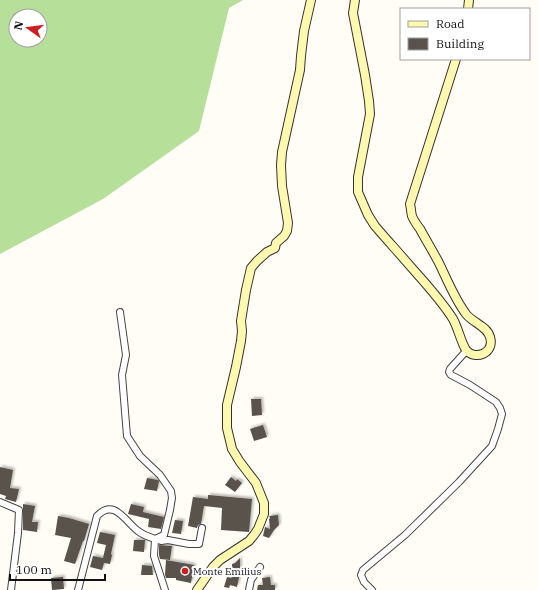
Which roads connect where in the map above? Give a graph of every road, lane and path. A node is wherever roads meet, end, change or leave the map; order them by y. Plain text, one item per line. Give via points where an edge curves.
1 (311, 0) edge
2 (355, 0) edge
3 (456, 60) edge
4 (120, 312) dead end
5 (467, 350) junction
6 (0, 502) edge
7 (202, 528) dead end
8 (155, 540) junction
9 (260, 567) dead end
10 (11, 590) edge
11 (78, 590) edge
12 (165, 590) edge
13 (197, 590) edge
14 (249, 590) edge
15 (372, 590) edge

1 - 13 street via 282,159 281,174 287,231 276,243 275,248 267,252 251,268 241,321 241,341 227,405 227,428 232,449 256,483 264,504 264,514 254,535 220,560 208,572
2 - 5 street via 353,13 370,114 358,177 358,192 375,226 441,300 456,324
3 - 5 street via 410,204 413,217 453,293 471,320 489,333 490,349 485,353 476,355
4 - 8 street via 126,355 122,375 127,436 140,456 160,475 171,491 172,498 164,535
5 - 15 street via 449,372 496,402 500,408 502,414 492,446 454,488 363,570 361,575 364,582
6 - 10 street via 19,510
7 - 8 street via 200,544
8 - 11 street via 139,532 119,512 101,512 97,516
8 - 12 street via 154,556
9 - 14 street via 251,580

